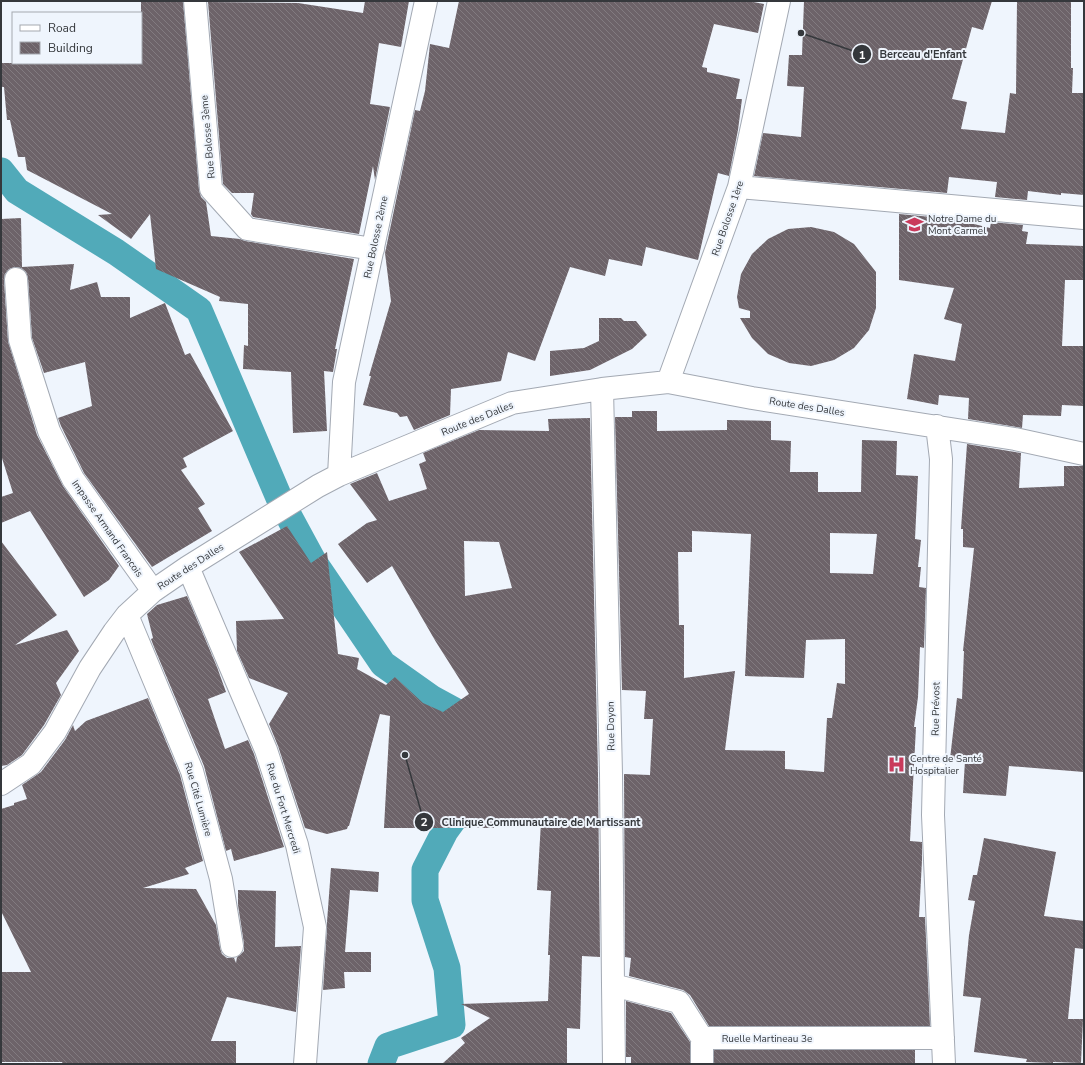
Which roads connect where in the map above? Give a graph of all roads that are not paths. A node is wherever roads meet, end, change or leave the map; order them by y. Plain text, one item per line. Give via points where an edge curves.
1 (195, 1) edge
2 (426, 1) edge
3 (778, 1) edge
4 (739, 187) junction
5 (1084, 218) edge
6 (373, 248) junction
7 (16, 279) dead end
8 (668, 382) junction
9 (602, 388) junction
10 (938, 426) junction
11 (1084, 454) edge
12 (339, 475) junction
13 (188, 567) junction
14 (153, 591) junction
15 (127, 615) junction
16 (1, 784) edge
17 (232, 946) dead end
18 (613, 985) junction
19 (702, 1038) junction
20 (943, 1038) junction
21 (305, 1064) edge
22 (614, 1064) edge
23 (702, 1064) edge
24 (944, 1064) edge

1 - 6 street, Rue Bolosse 3ème via 211,189 247,229
2 - 6 street, Rue Bolosse 2ème
3 - 4 street, Rue Bolosse 1ère
4 - 5 street
4 - 8 street, Rue Bolosse 1ère
6 - 12 street, Rue Bolosse 2ème via 344,382
7 - 14 street, Impasse Armand Francois via 20,340 49,431 73,479
8 - 9 street, Route des Dalles
8 - 10 street, Route des Dalles via 752,398
9 - 12 street, Route des Dalles via 512,403
9 - 18 street, Rue Doyon
10 - 11 street, Route des Dalles
10 - 20 street, Rue Prévost via 941,459 933,815
12 - 13 street, Route des Dalles
13 - 14 street, Route des Dalles
13 - 21 street, Rue du Fort Mercredi via 266,750 297,845 315,927
14 - 15 street, Route des Dalles
15 - 16 street, Route des Dalles via 90,668 55,732 32,764
15 - 17 street, Rue Cité Lumière via 192,771 221,878
18 - 19 street via 679,1002
18 - 22 street, Rue Doyon
19 - 20 street, Ruelle Martineau 3e
19 - 23 street
20 - 24 street, Rue Prévost

